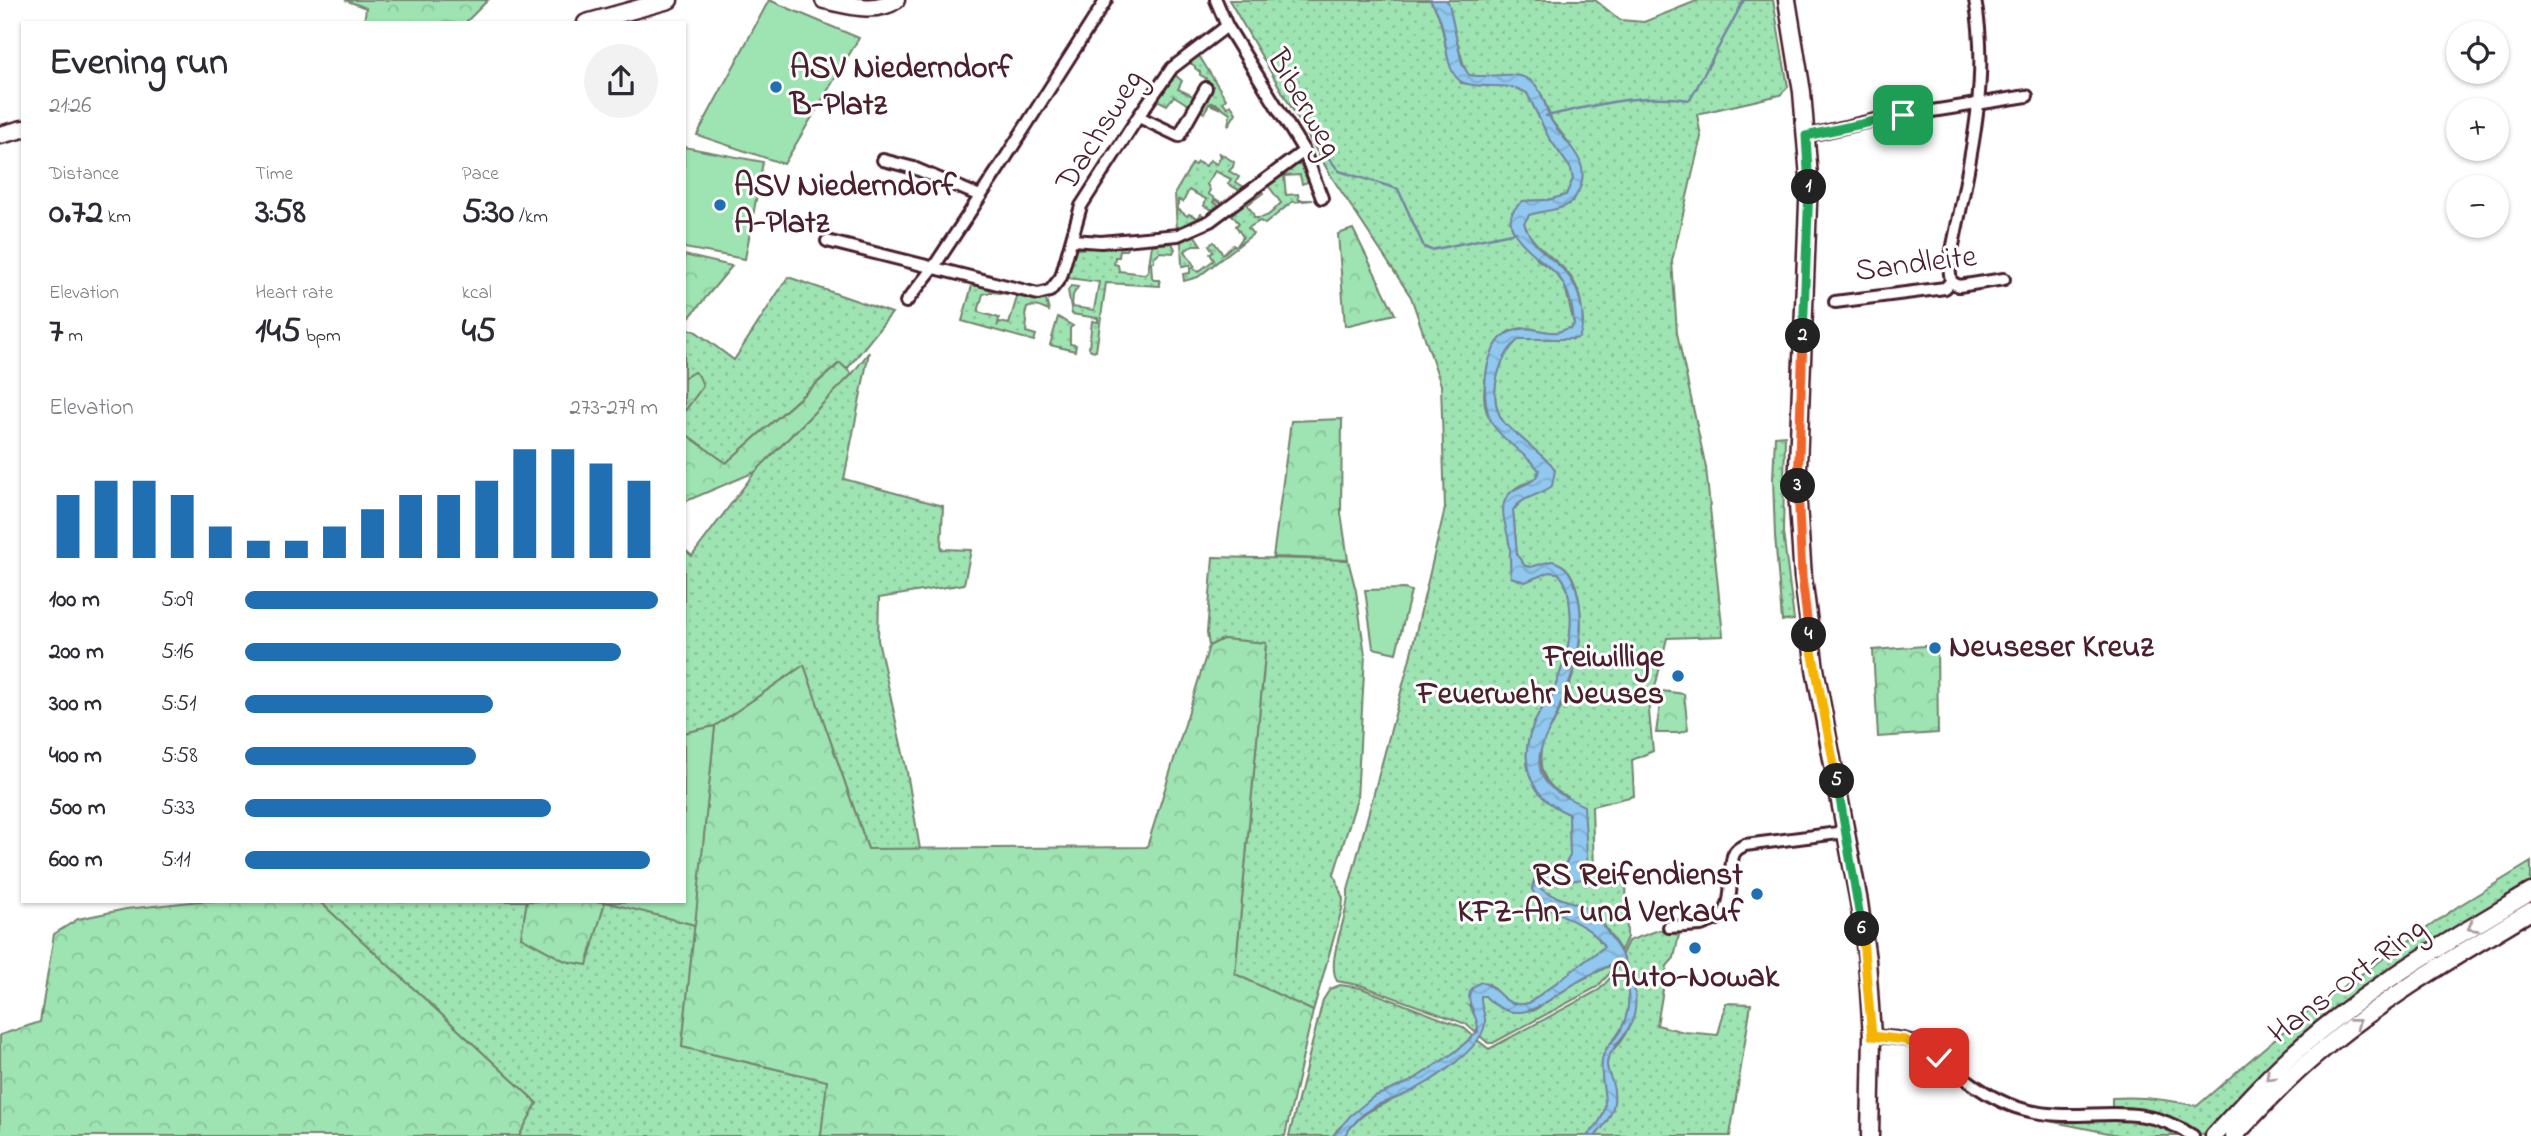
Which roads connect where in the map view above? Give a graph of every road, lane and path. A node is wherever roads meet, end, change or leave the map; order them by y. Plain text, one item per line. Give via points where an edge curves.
1 (669, 0) edge
2 (824, 0) edge
3 (897, 0) edge
4 (1106, 0) edge
5 (1216, 0) edge
6 (1787, 0) edge
7 (1975, 0) edge
8 (593, 21) edge
9 (1227, 26) junction
10 (1206, 88) dead end
11 (2027, 96) dead end
12 (1979, 103) junction
13 (1139, 117) junction
14 (21, 130) edge
15 (0, 135) edge
16 (1806, 136) junction
17 (1304, 151) junction
18 (883, 160) dead end
19 (980, 196) junction
20 (1322, 198) dead end
21 (1072, 240) junction
22 (827, 241) dead end
23 (933, 268) junction
24 (2004, 279) dead end
25 (1951, 282) junction
26 (906, 302) dead end
27 (1835, 302) dead end
28 (1846, 832) junction
29 (2531, 892) edge
30 (2531, 911) edge
31 (1669, 927) dead end
32 (1872, 1036) junction
33 (1870, 1136) edge
34 (2193, 1136) edge
35 (2214, 1136) edge
36 (2234, 1136) edge

1 - 8 main road
2 - 3 main road via 863,8
4 - 19 street
5 - 9 street, Biberweg
6 - 16 main road
7 - 12 street
9 - 13 street, Dachsweg via 1172,68
9 - 17 street, Biberweg
10 - 13 street via 1179,136
11 - 12 street
12 - 16 street
12 - 25 street via 1949,266
13 - 21 street, Dachsweg via 1081,206
14 - 15 main road
16 - 28 main road via 1810,211 1797,491 1807,621
17 - 20 street, Biberweg
17 - 21 street via 1210,221 1178,235
18 - 19 street
19 - 23 street
21 - 23 street, Dachsweg via 1061,277 1050,291 1038,294
22 - 23 street
23 - 26 street
24 - 25 street, Sandleite via 1959,286
25 - 27 street, Sandleite via 1945,288
28 - 31 street via 1737,849 1722,917 1701,925
28 - 32 main road via 1862,925
29 -> 35 main road, Hans-Ort-Ring via 2367,994 2309,1040
36 -> 30 main road, Hans-Ort-Ring via 2287,1080 2374,1010
32 - 33 main road
32 - 34 street via 1918,1045 1983,1092 2022,1109 2039,1114 2146,1116

